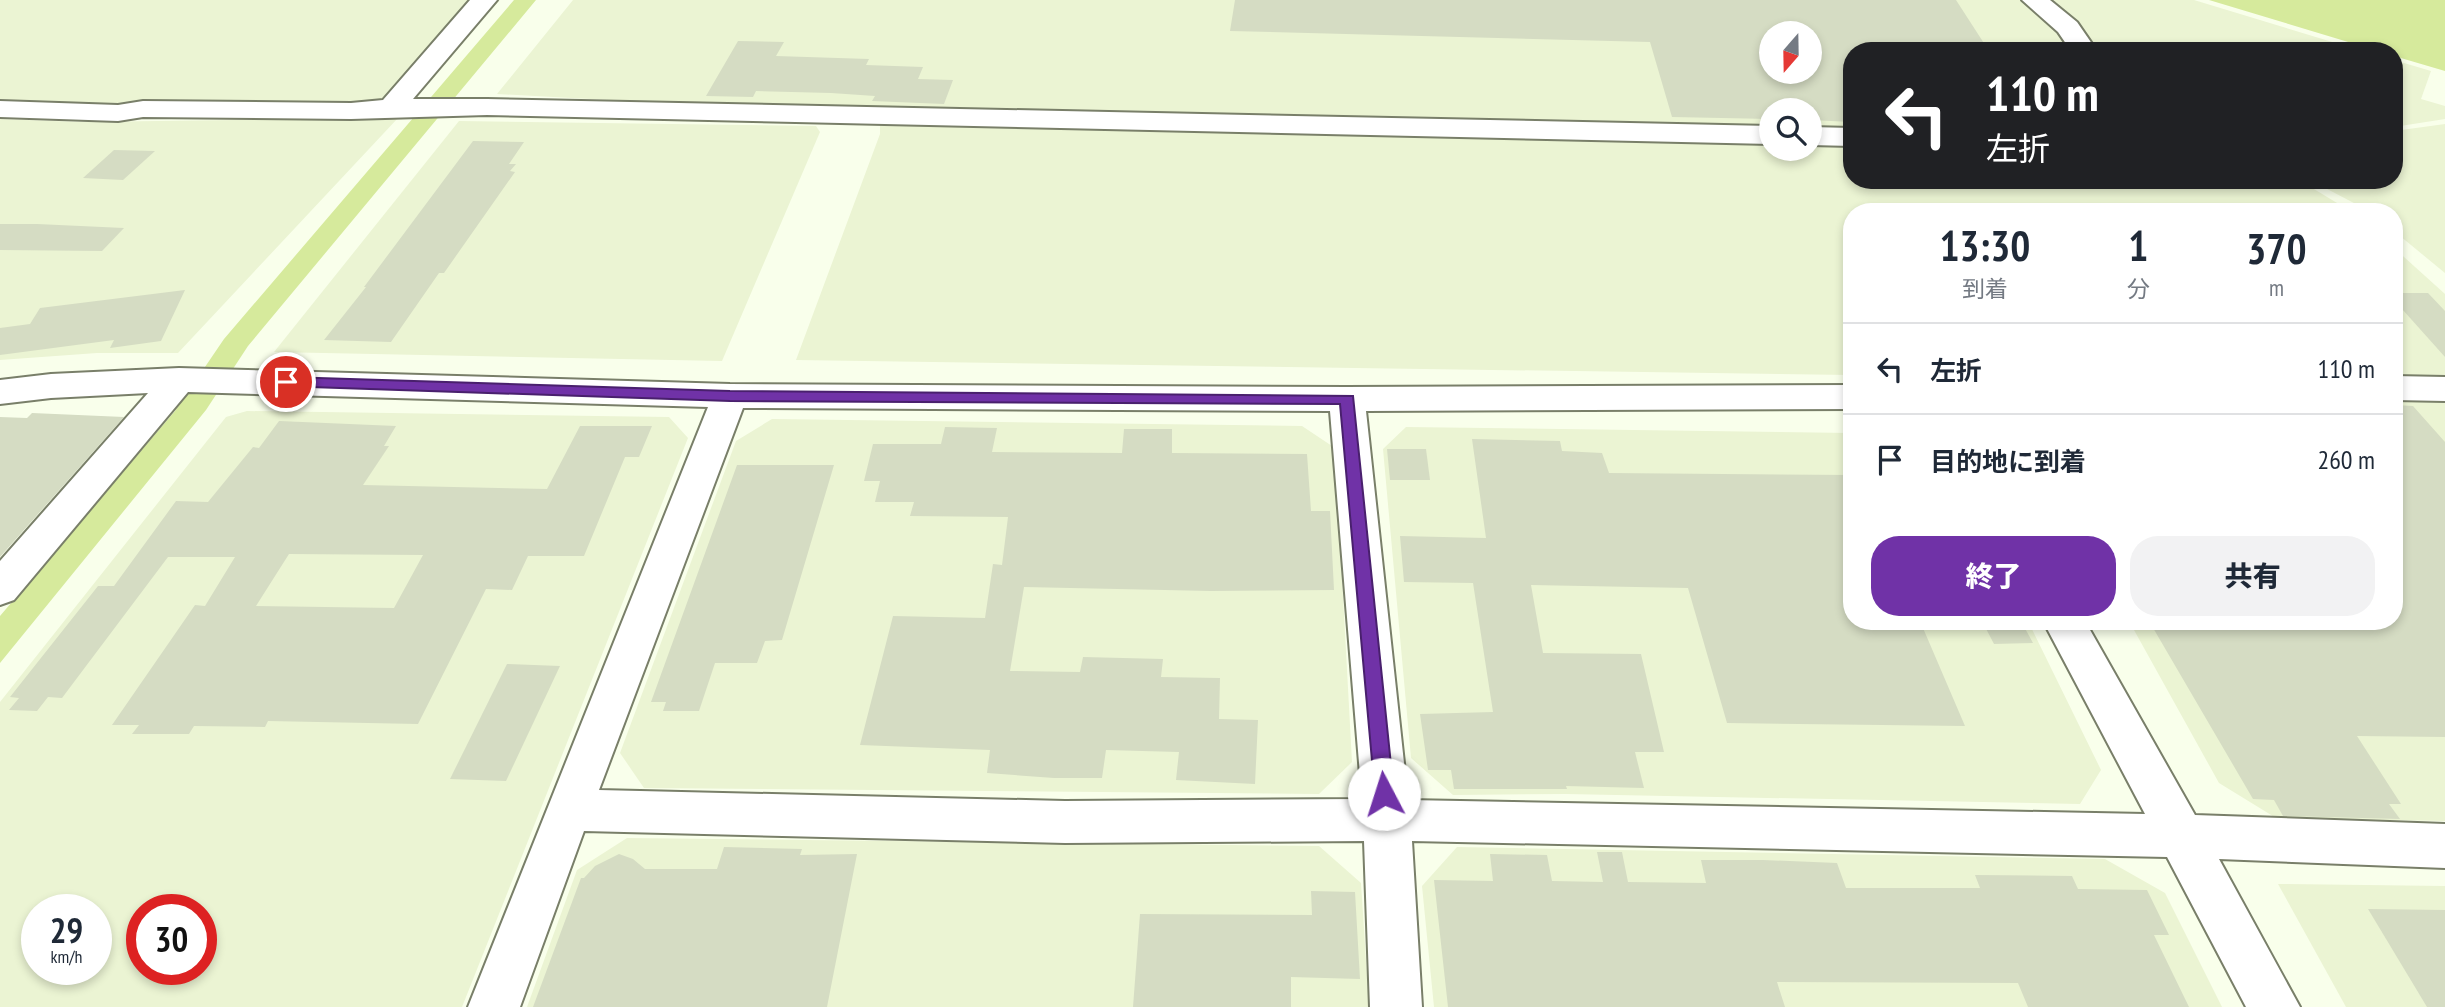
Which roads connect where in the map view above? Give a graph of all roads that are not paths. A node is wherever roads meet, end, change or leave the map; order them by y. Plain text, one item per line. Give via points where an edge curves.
1 (484, 0) edge
2 (2035, 0) edge
3 (2078, 42) edge
4 (391, 108) junction
5 (0, 109) edge
6 (1759, 135) edge
7 (1822, 136) edge
8 (1843, 136) edge
9 (186, 380) junction
10 (2403, 388) edge
11 (2445, 388) edge
12 (0, 393) edge
13 (730, 396) junction
14 (1843, 397) edge
15 (1347, 399) junction
16 (0, 589) edge
17 (2069, 630) edge
18 (568, 810) junction
19 (1387, 820) junction
20 (2182, 836) junction
21 (2445, 846) edge
22 (494, 1007) edge
23 (1396, 1007) edge
24 (2274, 1007) edge

1 - 4 street
2 - 3 street via 2068,27
4 - 5 street via 143,109 118,113
4 - 6 street
7 - 8 street
9 - 12 street
9 - 13 street
9 - 16 street
10 - 11 street
13 - 15 street
13 - 18 street
14 - 15 street
15 - 19 street
17 - 20 street
18 - 19 street via 1065,822
18 - 22 street
19 - 20 street
19 - 23 street
20 - 21 street
20 - 24 street

